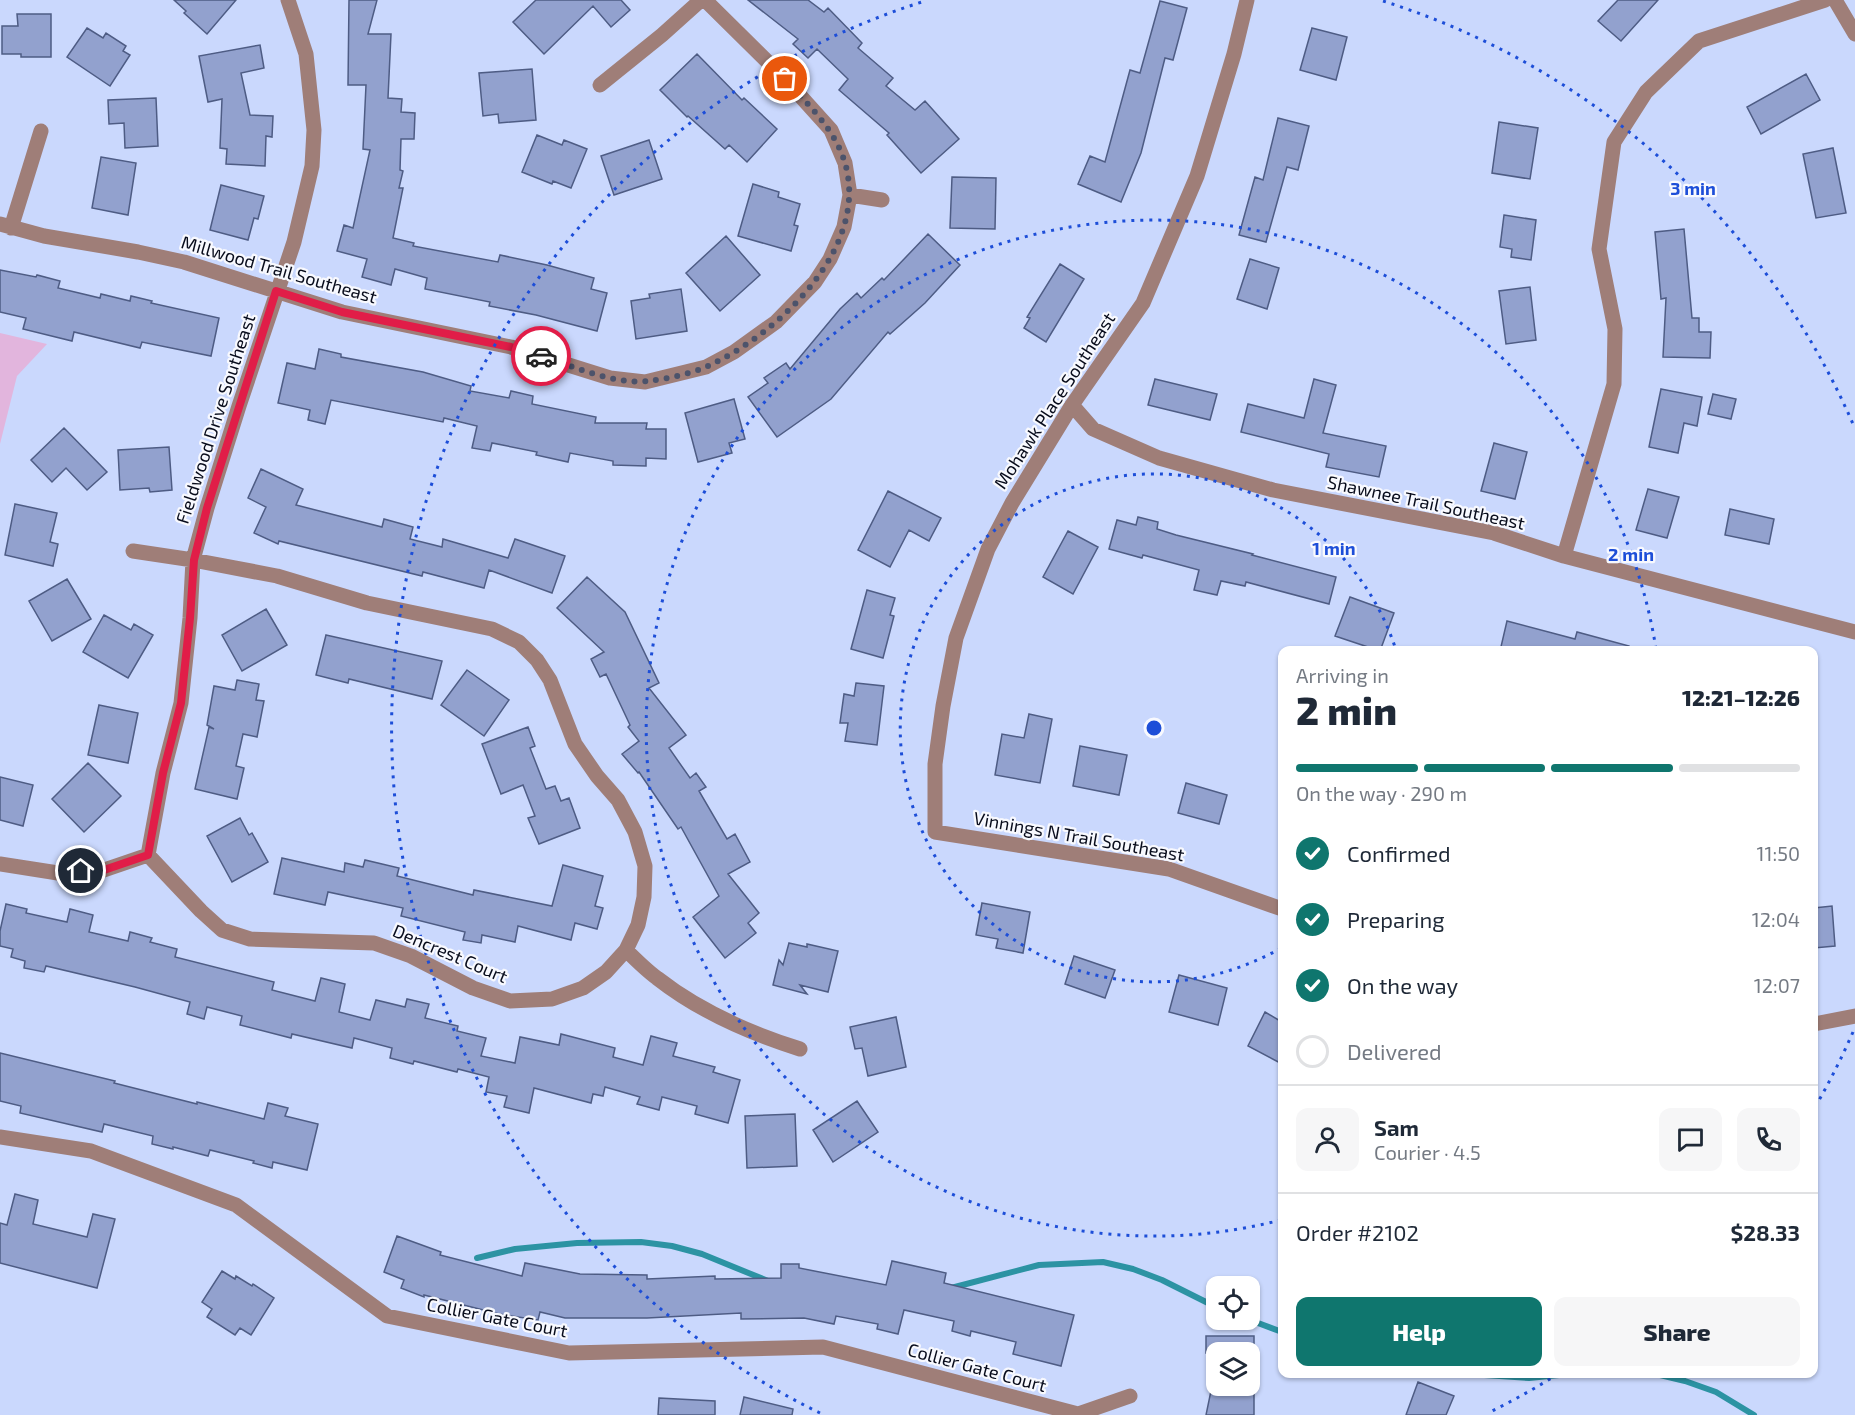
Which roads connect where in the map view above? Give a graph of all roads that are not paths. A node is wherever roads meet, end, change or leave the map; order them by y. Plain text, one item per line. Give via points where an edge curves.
1 (288, 0) edge
2 (703, 0) edge
3 (1247, 0) edge
4 (1825, 0) edge
5 (1835, 0) edge
6 (1855, 34) edge
7 (600, 85) dead end
8 (41, 131) dead end
9 (850, 195) junction
10 (882, 200) dead end
11 (6, 226) edge
12 (276, 291) junction
13 (1072, 405) junction
14 (133, 551) dead end
15 (1564, 556) junction
16 (194, 560) junction
17 (1855, 632) edge
18 (935, 832) joint
19 (148, 855) junction
20 (0, 864) edge
21 (1278, 908) edge
22 (626, 950) junction
23 (1855, 1016) edge
24 (1818, 1023) edge
25 (800, 1049) dead end
26 (0, 1137) edge
27 (1130, 1396) dead end

1 - 12 street, Fieldwood Drive Southeast via 306,54 314,130 312,166 294,242
2 - 7 street
2 - 9 street, Millwood Trail Southeast via 785,79 831,130 845,163
3 - 13 street, Mohawk Place Southeast via 1197,176 1143,303
4 - 15 street via 1699,41 1646,92 1614,142 1599,249 1616,329 1614,384
5 - 6 street
8 - 11 street
9 - 10 street
9 - 12 street, Millwood Trail Southeast via 844,227 830,259 815,282 776,322 706,367 645,382 610,378 511,347 342,312
11 - 12 street, Millwood Trail Southeast via 44,237 184,262
12 - 16 street, Fieldwood Drive Southeast
13 - 15 street, Shawnee Trail Southeast via 1093,429 1159,458 1273,490 1494,533
13 - 18 street, Mohawk Place Southeast via 988,549 956,638 935,764
14 - 16 street, Dencrest Court
15 - 17 street, Shawnee Trail Southeast
16 - 19 street, Fieldwood Drive Southeast via 181,703
16 - 22 street, Dencrest Court via 277,576 367,603 492,628 519,642 550,680 575,744 618,800 635,832 645,866 644,897 638,926
18 - 21 street, Vinnings N Trail Southeast via 1169,869
19 - 20 street via 104,870 58,873
19 - 22 street, Dencrest Court via 222,930 250,939 374,943 510,1001 552,999 583,988 606,972
22 - 25 street via 687,999 761,1037
23 - 24 street
26 - 27 street, Collier Gate Court via 91,1151 236,1205 387,1316 569,1353 823,1347 1077,1414

